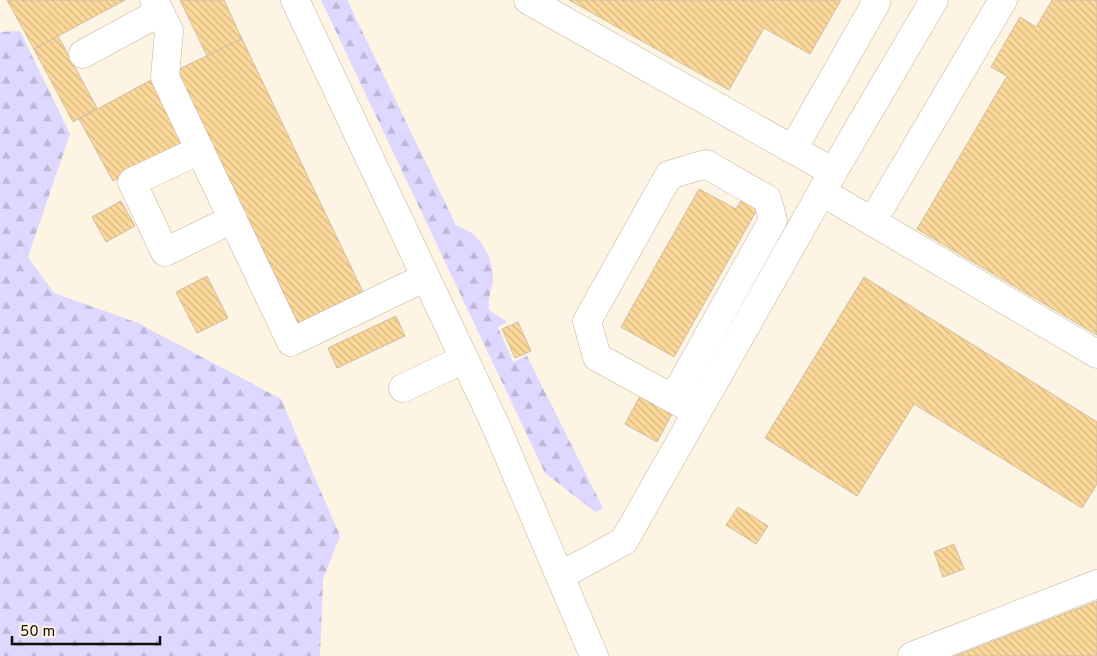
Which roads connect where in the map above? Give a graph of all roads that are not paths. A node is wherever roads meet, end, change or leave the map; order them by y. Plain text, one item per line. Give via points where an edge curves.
1 (294, 0) edge
2 (528, 0) edge
3 (875, 0) edge
4 (934, 0) edge
5 (1003, 0) edge
6 (157, 6) edge
7 (83, 54) dead end
8 (792, 149) junction
9 (200, 150) junction
10 (827, 182) junction
11 (233, 219) junction
12 (872, 222) junction
13 (426, 277) junction
14 (1097, 354) edge
15 (464, 359) junction
16 (404, 388) dead end
17 (673, 399) junction
18 (697, 412) junction
19 (560, 576) junction
20 (1097, 584) edge
21 (594, 656) edge
22 (912, 656) edge

1 - 13 street
2 - 8 street
3 - 8 street
4 - 10 street
5 - 12 street
6 - 7 street
6 - 9 street via 168,31 165,77
8 - 10 street
9 - 11 street
9 - 11 street via 132,182 165,252
10 - 12 street
10 - 18 street
11 - 13 street via 291,342
12 - 14 street
13 - 15 street
15 - 16 street
15 - 19 street
17 - 17 street via 597,357 587,321 669,175 706,164 767,199 773,220
17 - 18 street
18 - 19 street via 624,540
19 - 21 street
20 - 22 street

